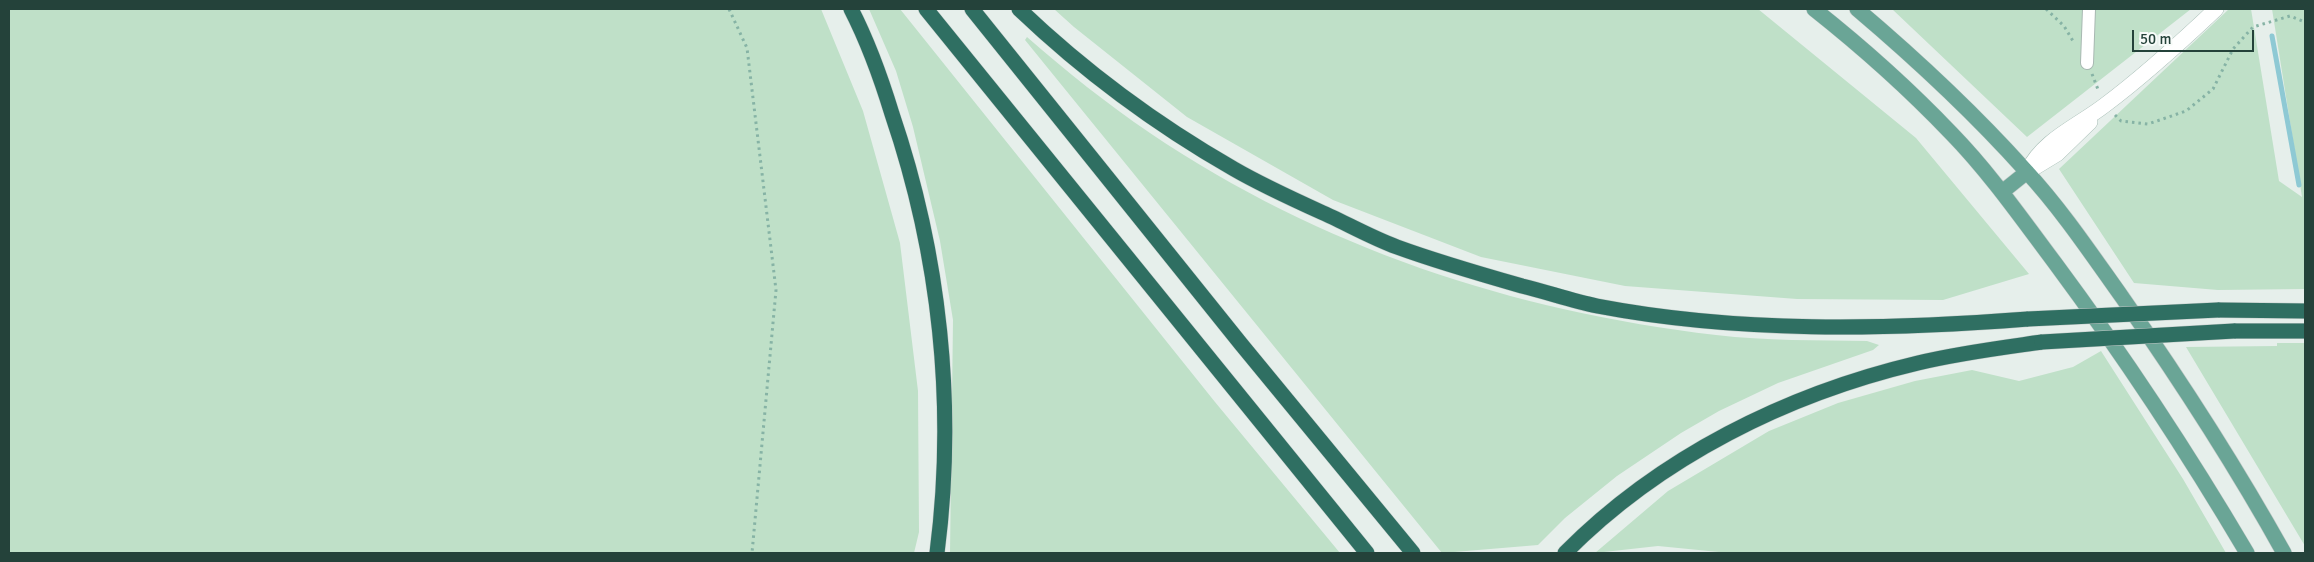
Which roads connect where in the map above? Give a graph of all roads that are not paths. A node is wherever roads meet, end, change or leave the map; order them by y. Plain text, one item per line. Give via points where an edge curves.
1 (851, 9) edge
2 (926, 9) edge
3 (972, 9) edge
4 (1019, 9) edge
5 (1814, 9) edge
6 (1857, 9) edge
7 (2089, 9) edge
8 (2216, 9) edge
9 (2087, 63) dead end
10 (2027, 172) junction
11 (2002, 192) junction
12 (2305, 311) edge
13 (2305, 331) edge
14 (1568, 550) edge
15 (937, 553) edge
16 (1367, 553) edge
17 (1413, 553) edge
18 (2246, 553) edge
19 (2284, 553) edge

1 - 15 highway via 878,72 909,163 934,286 941,341 945,427 942,514
2 - 16 highway
3 - 17 highway
4 - 12 highway, bridge via 1119,92 1234,169 1394,246 1485,276 1596,306 1780,326 1874,328 2218,310
5 - 11 main road via 1886,69 1945,127
6 - 10 main road via 1969,111
7 - 9 street
8 - 10 street via 2105,105 2062,150
10 - 11 main road
10 - 19 main road via 2169,363
11 - 18 main road via 2138,380
13 - 14 highway, bridge via 2234,331 2042,342 1918,363 1830,388 1789,404 1704,447 1616,508

